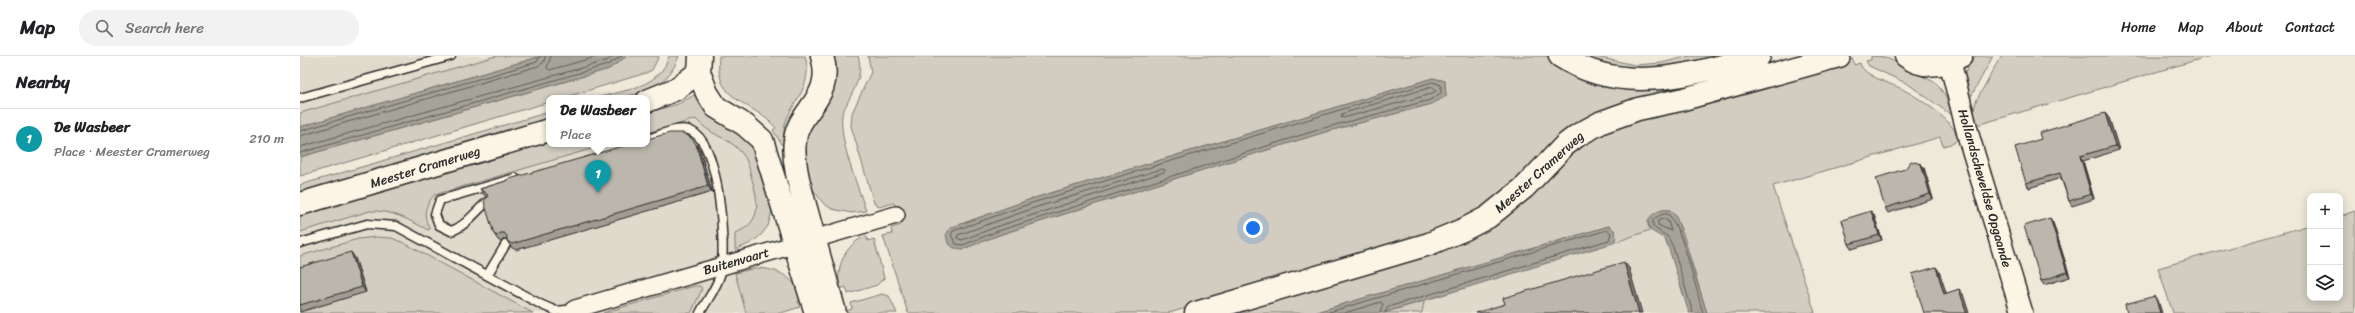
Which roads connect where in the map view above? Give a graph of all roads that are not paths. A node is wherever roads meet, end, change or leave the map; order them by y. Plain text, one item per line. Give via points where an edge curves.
1 (451, 56) edge
2 (822, 56) edge
3 (1560, 56) edge
4 (1759, 56) edge
5 (1839, 56) edge
6 (1906, 56) edge
7 (1955, 59) edge
8 (700, 64) edge
9 (300, 98) edge
10 (650, 100) edge
11 (546, 131) edge
12 (650, 138) edge
13 (521, 176) edge
14 (487, 202) edge
15 (300, 204) edge
16 (896, 215) dead end
17 (814, 239) junction
18 (300, 243) edge
19 (506, 244) edge
20 (794, 245) junction
21 (721, 265) junction
22 (488, 274) junction
23 (575, 309) joint
24 (700, 313) edge
25 (816, 313) edge
26 (835, 313) edge
27 (1196, 313) edge
28 (2022, 313) edge

1 - 9 lane
2 - 17 main road via 825,64 823,87 795,138 799,182
3 - 4 main road via 1600,74 1638,80 1686,76
5 - 27 main road, Meester Cramerweg via 1613,117 1578,135 1506,204 1465,229 1429,244
6 - 7 main road via 1924,64 1937,65
7 - 28 street, Hollandscheveldse Opgaande via 1969,138
8 - 10 main road via 676,89
8 - 20 main road via 707,93 716,107 745,125 762,140
11 - 15 main road, Meester Cramerweg
12 - 21 lane via 680,129 691,131 702,140 715,174 722,226
13 - 14 lane via 440,200 435,214 439,226 451,231 461,228 472,214
16 - 17 street, Buitenvaart
17 - 20 street, Buitenvaart
17 - 26 main road
18 - 22 lane via 353,227 382,224 396,226
19 - 22 lane
20 - 21 street, Buitenvaart
20 - 25 main road
21 - 23 street, Buitenvaart
21 - 24 lane via 720,274
22 - 23 lane via 556,311

